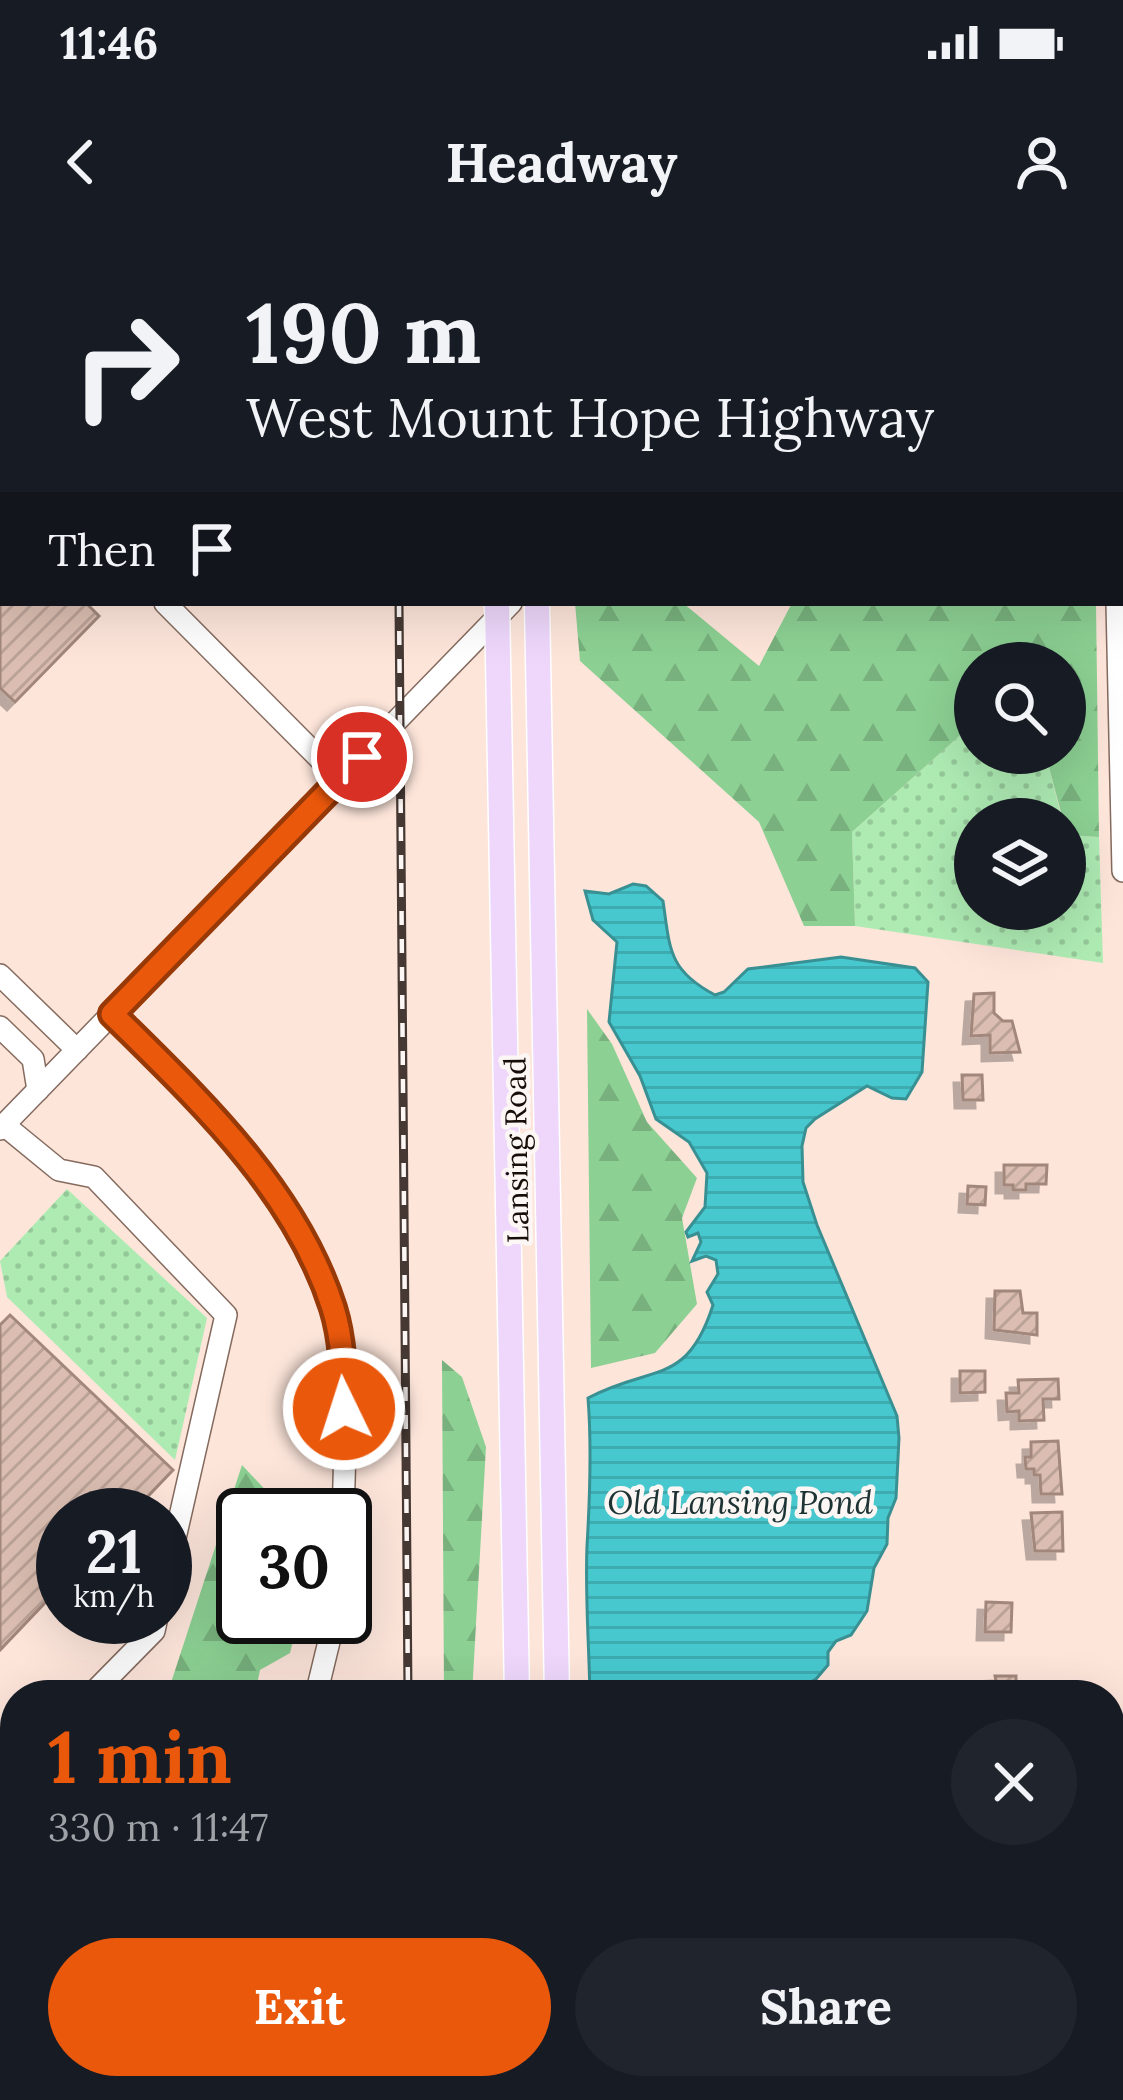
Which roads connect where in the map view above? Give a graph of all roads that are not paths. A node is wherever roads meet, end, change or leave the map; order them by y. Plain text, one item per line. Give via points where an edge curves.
1 (168, 606) edge
2 (537, 606) edge
3 (1117, 606) edge
4 (502, 608) edge
5 (340, 779) junction
6 (1123, 871) edge
7 (0, 975) edge
8 (112, 1014) junction
9 (5, 1032) edge
10 (77, 1050) junction
11 (38, 1090) junction
12 (2, 1127) edge
13 (186, 1488) edge
14 (343, 1488) edge
15 (141, 1644) edge
16 (328, 1644) edge
17 (106, 1680) edge
18 (320, 1680) edge
19 (517, 1680) edge
20 (557, 1680) edge

1 - 5 street
2 - 20 main road, Lansing Road
3 - 6 street
4 - 5 street
4 - 19 main road, Lansing Road
5 - 8 street
7 - 10 street
8 - 10 street
8 - 14 street via 219,1121 274,1194 317,1274 344,1369
9 - 11 street via 33,1059
10 - 11 street
11 - 12 street
12 - 13 street via 59,1170 94,1177 226,1315
15 - 17 street
16 - 18 street

